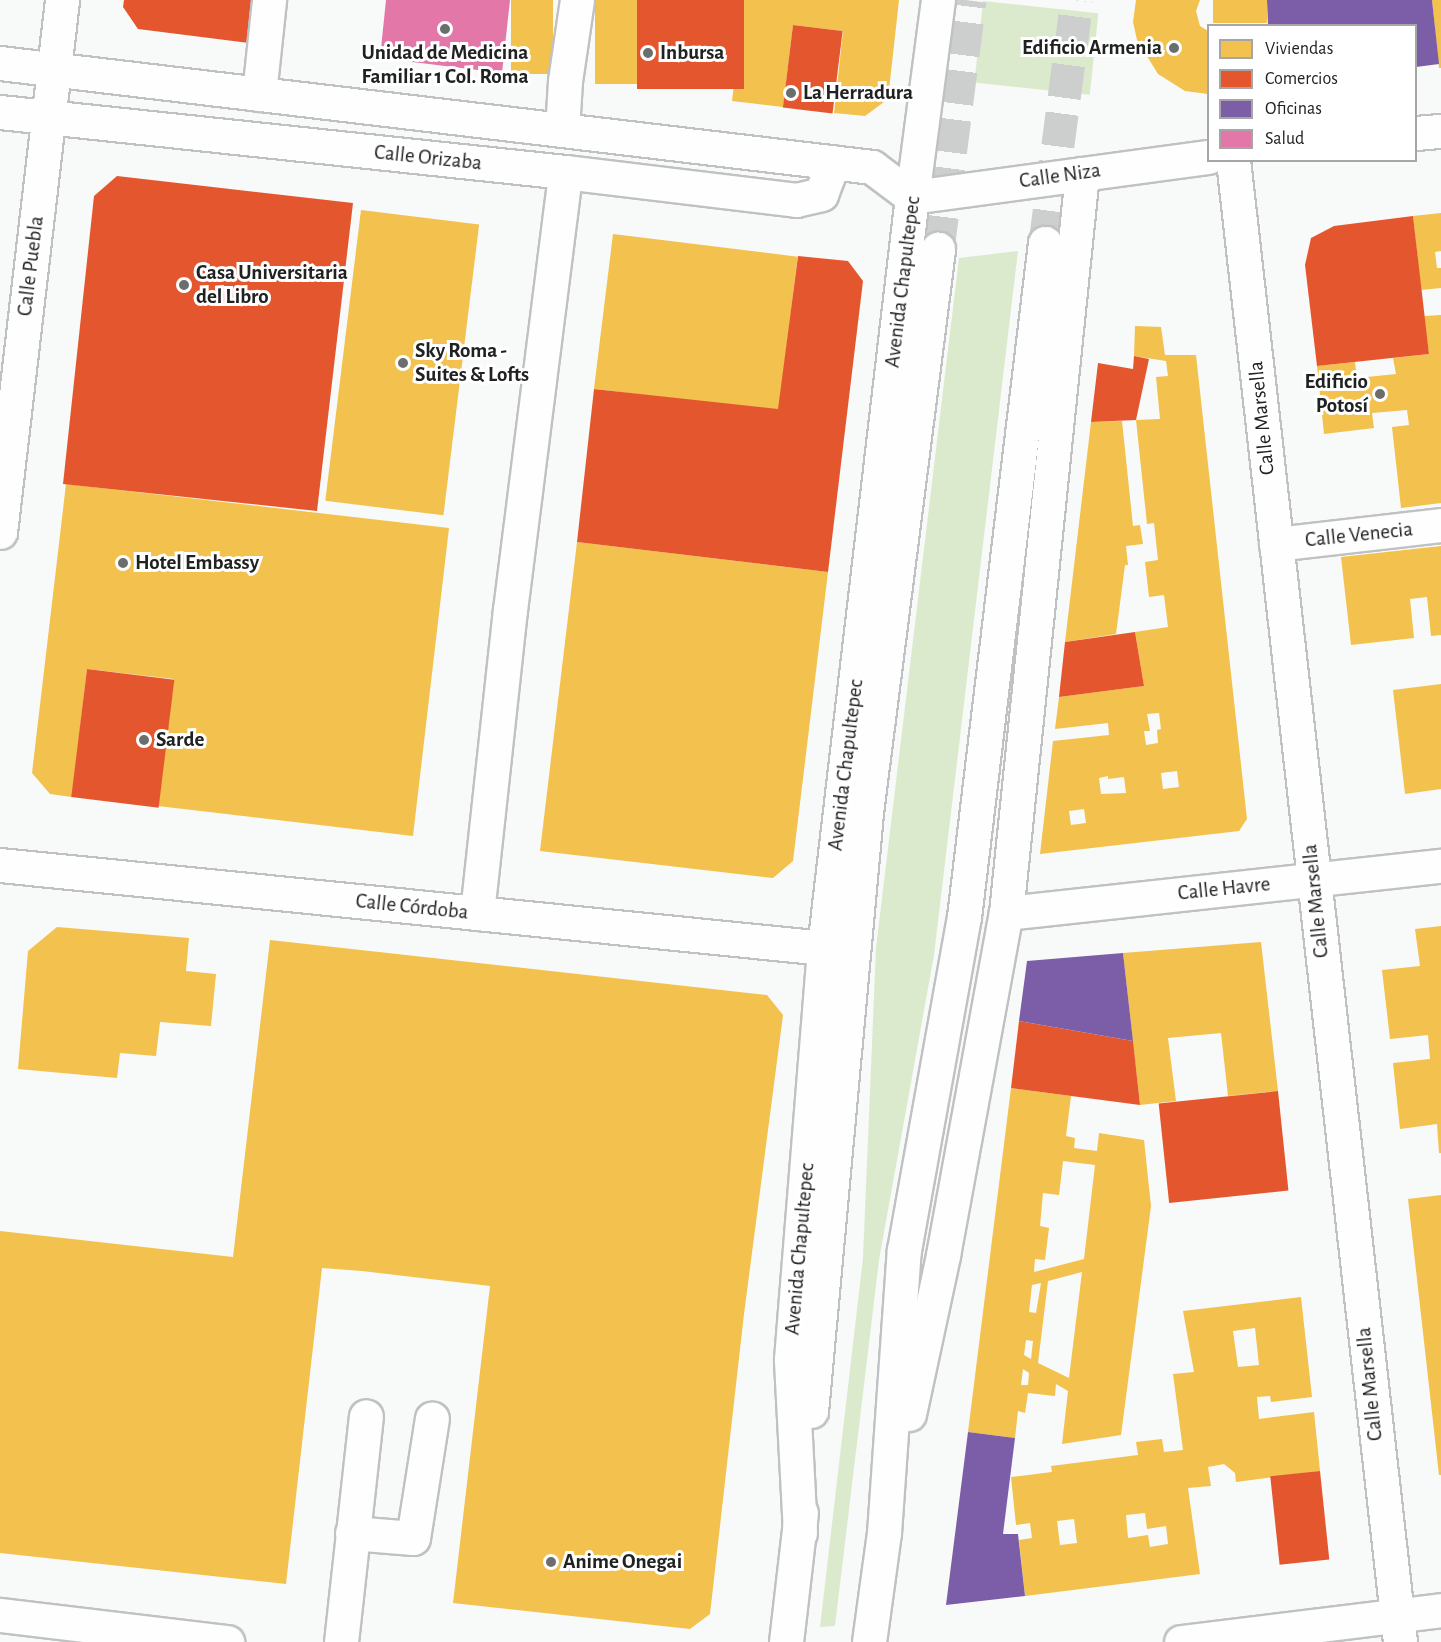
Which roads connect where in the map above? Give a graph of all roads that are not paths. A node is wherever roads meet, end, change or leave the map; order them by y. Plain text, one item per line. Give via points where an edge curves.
1 (62, 0) edge
2 (269, 0) edge
3 (578, 0) edge
4 (938, 0) edge
5 (0, 63) edge
6 (53, 70) junction
7 (259, 94) junction
8 (0, 112) edge
9 (48, 117) junction
10 (562, 130) junction
11 (1441, 131) edge
12 (1417, 134) edge
13 (1207, 157) edge
14 (833, 162) junction
15 (1233, 162) edge
16 (565, 172) junction
17 (1083, 174) junction
18 (912, 196) junction
19 (1045, 243) tunnel mouth
20 (938, 249) tunnel mouth
21 (1441, 525) edge
22 (0, 532) edge
23 (1276, 544) junction
24 (0, 865) edge
25 (1441, 866) edge
26 (1314, 880) junction
27 (477, 913) junction
28 (1006, 913) junction
29 (824, 948) junction
30 (366, 1416) dead end
31 (432, 1418) dead end
32 (352, 1533) junction
33 (800, 1533) junction
34 (884, 1533) junction
35 (1441, 1610) edge
36 (0, 1616) edge
37 (1398, 1629) edge
38 (227, 1642) edge
39 (341, 1642) edge
40 (786, 1642) edge
41 (869, 1642) edge
42 (1180, 1642) edge

1 - 6 street, Calle Puebla
2 - 7 street
3 - 10 street via 565,81
4 - 18 street, Avenida Chapultepec
5 - 6 street, Calle Orizaba
6 - 7 street, Calle Orizaba
6 - 9 street, Calle Puebla
7 - 10 street, Calle Orizaba
8 - 9 street, Calle Orizaba
9 - 16 street, Calle Orizaba
9 - 22 street, Calle Puebla
10 - 14 street, Calle Orizaba
11 - 12 street
13 - 17 street, Calle Niza
14 - 16 street, Calle Orizaba via 821,194 796,200
14 - 18 street, Calle Orizaba via 872,167
15 - 23 street, Calle Marsella
16 - 27 street
17 - 18 street, Calle Niza
17 - 28 street
18 - 29 street, Avenida Chapultepec
19 - 34 street via 964,917 904,1250
20 - 33 street, Avenida Chapultepec via 866,812
21 - 23 street, Calle Venecia
23 - 26 street, Calle Marsella
24 - 27 street, Calle Córdoba
25 - 26 street, Calle Havre
26 - 28 street, Calle Havre
26 - 37 street, Calle Marsella
27 - 29 street, Calle Córdoba
28 - 34 street via 943,1256
29 - 33 street, Avenida Chapultepec via 792,1359
30 - 32 street
31 - 32 street via 413,1538
32 - 39 street
33 - 40 street, Avenida Chapultepec
34 - 41 street
35 - 37 street
36 - 38 street
37 - 42 street

